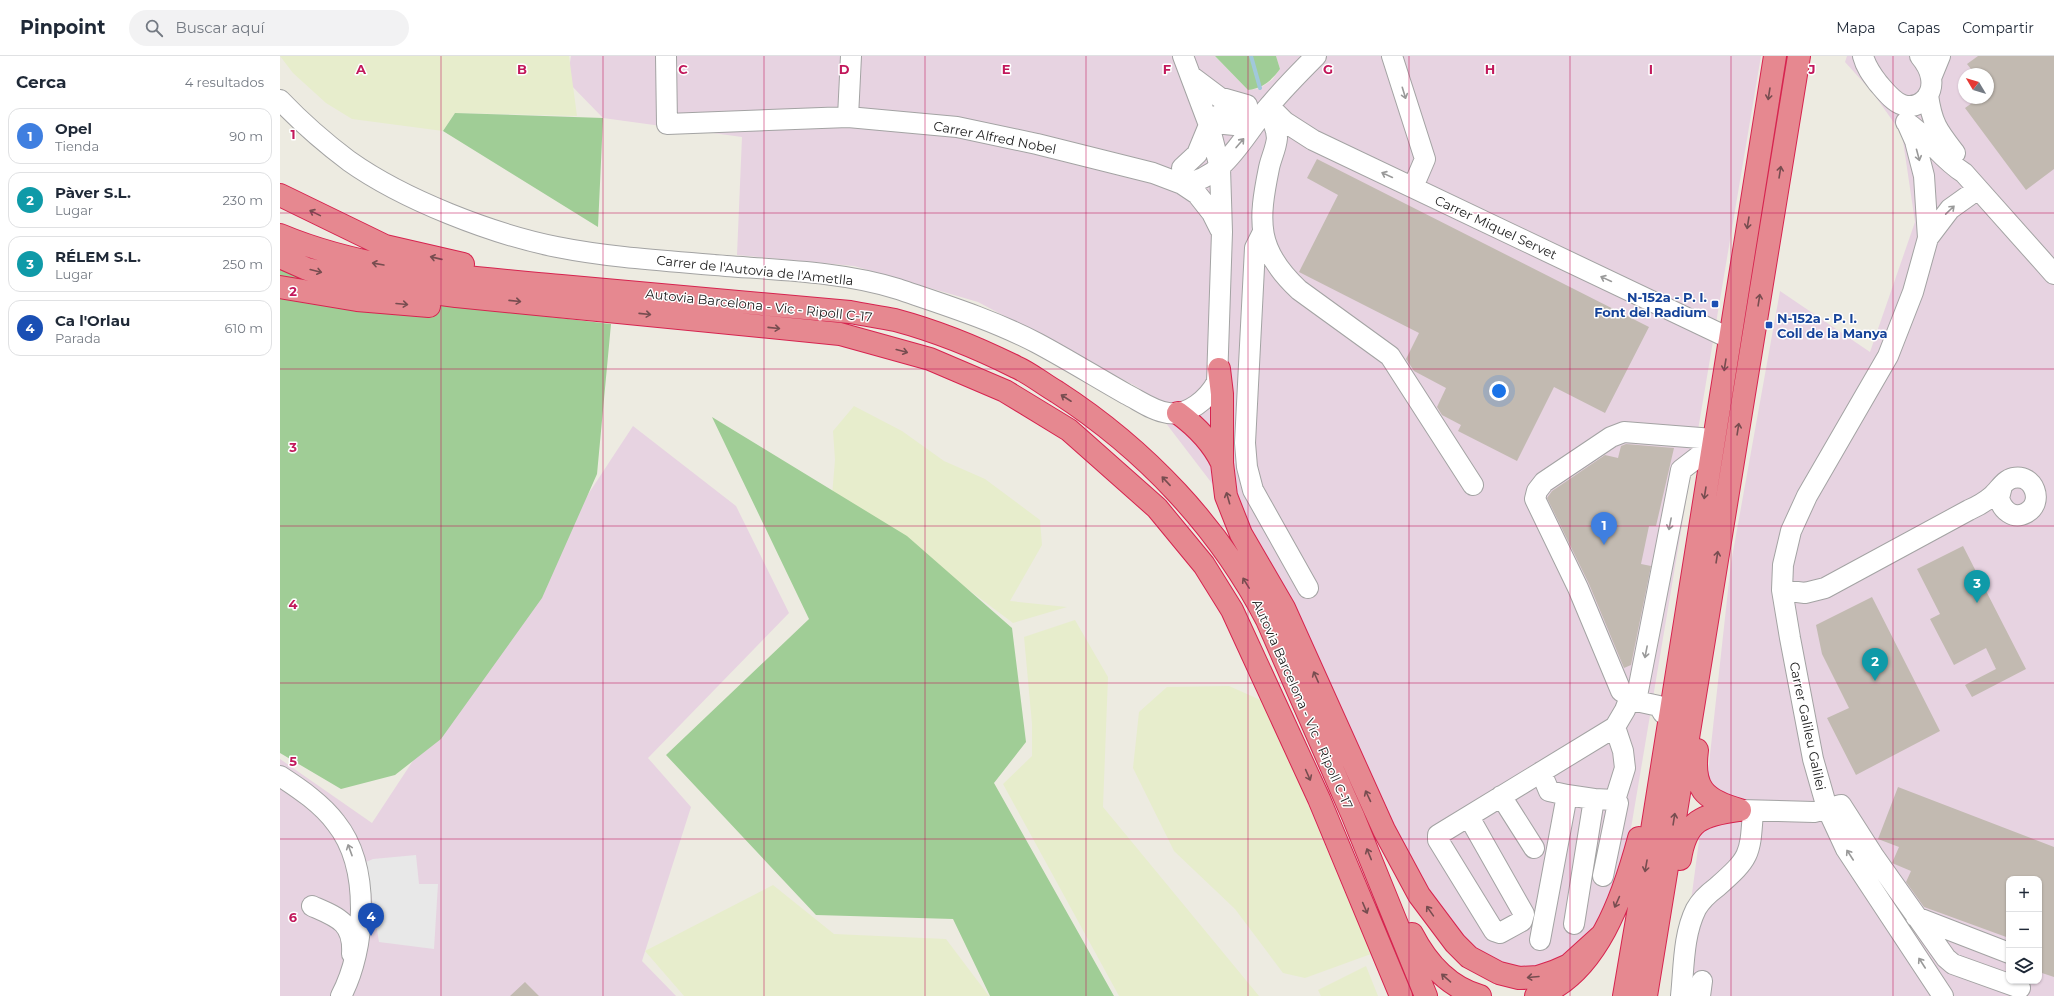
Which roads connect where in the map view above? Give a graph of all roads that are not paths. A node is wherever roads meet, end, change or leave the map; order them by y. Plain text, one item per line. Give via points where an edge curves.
1 (666, 56) edge
2 (851, 56) edge
3 (1183, 56) edge
4 (1316, 56) edge
5 (1392, 56) edge
6 (1775, 56) edge
7 (1799, 56) edge
8 (1863, 56) edge
9 (1920, 56) edge
10 (1940, 56) edge
11 (1191, 76) junction
12 (1930, 87) junction
13 (280, 100) edge
14 (1258, 110) junction
15 (1904, 113) junction
16 (848, 117) junction
17 (1209, 120) junction
18 (1220, 168) junction
19 (1964, 173) junction
20 (1182, 176) junction
21 (1413, 187) junction
22 (1978, 189) junction
23 (280, 195) edge
24 (1222, 232) junction
25 (1262, 234) junction
26 (280, 236) edge
27 (1928, 238) junction
28 (280, 257) edge
29 (2054, 274) edge
30 (280, 287) edge
31 (477, 297) junction
32 (737, 301) junction
33 (1729, 338) junction
34 (1219, 370) junction
35 (1178, 414) junction
36 (1713, 442) junction
37 (1222, 463) junction
38 (1473, 485) dead end
39 (2002, 486) junction
40 (1980, 504) junction
41 (2005, 510) junction
42 (1308, 588) dead end
43 (1782, 590) junction
44 (1711, 595) junction
45 (1676, 675) junction
46 (1633, 699) junction
47 (1662, 713) junction
48 (1615, 726) junction
49 (1541, 772) junction
50 (280, 776) edge
51 (1704, 793) junction
52 (1567, 795) junction
53 (1502, 796) junction
54 (1594, 799) junction
55 (1615, 800) junction
56 (1827, 808) junction
57 (1746, 811) junction
58 (1468, 817) junction
59 (1693, 824) junction
60 (1534, 848) dead end
61 (356, 869) junction
62 (1603, 876) dead end
63 (1383, 890) junction
64 (1916, 917) junction
65 (1574, 924) dead end
66 (1601, 936) junction
67 (1540, 940) dead end
68 (2006, 952) edge
69 (354, 975) junction
70 (2020, 988) dead end
71 (341, 996) edge
72 (1401, 996) edge
73 (1426, 996) edge
74 (1480, 996) edge
75 (1536, 996) edge
76 (1624, 996) edge
77 (1646, 996) edge
78 (1681, 996) edge
79 (1943, 996) edge

1 - 16 street, Carrer Alfred Nobel via 667,124
2 - 16 street
3 - 11 street
4 - 14 street
5 -> 21 street via 1425,159
6 -> 33 highway
44 -> 7 highway
8 - 15 street via 1866,67
9 - 12 street
10 - 12 street
11 - 14 street via 1219,97
11 - 17 street
12 - 15 street via 1922,103 1912,106
12 - 19 street via 1931,117 1940,134 1958,157
13 - 35 street, Carrer de l'Autovia de l'Ametlla via 297,118 350,162 427,204 505,234 558,248 831,276 886,285 967,312 1036,342 1155,410
14 - 17 street via 1228,110
18 -> 14 street
21 -> 14 street, Carrer Miquel Servet
14 - 25 street via 1276,131 1277,138 1266,182
15 - 19 street via 1950,164
15 -> 27 street, Carrer Galileu Galilei via 1924,176
16 - 20 street, Carrer Alfred Nobel via 956,127 1037,144 1153,174
17 - 18 street
17 - 20 street via 1197,154
18 - 20 street, Carrer Alfred Nobel via 1200,166
18 - 24 street
19 - 22 street
20 - 24 street via 1204,203
33 -> 21 street, Carrer Miquel Servet
27 -> 22 street, Carrer Galileu Galilei via 1950,209
22 - 29 street
32 -> 23 highway via 676,285 453,262 385,246
24 - 34 street
25 - 38 street via 1276,265 1286,278 1390,356
25 - 42 street via 1255,248 1245,443 1247,467 1253,490
32 -> 26 highway, Autovia Barcelona - Vic - Ripoll C-17 via 452,276 373,263 300,244
27 - 43 street, Carrer Galileu Galilei via 1912,292 1888,356 1806,496 1792,531 1783,565
28 -> 31 highway, Autovia Barcelona - Vic - Ripoll C-17 via 307,269 374,285
30 -> 31 highway via 357,300 417,305 450,306
31 -> 72 highway, Autovia Barcelona - Vic - Ripoll C-17 via 840,334 930,358 1005,392 1069,430 1157,508 1204,565 1232,610 1319,799
63 -> 32 highway, Autovia Barcelona - Vic - Ripoll C-17 via 1353,816 1255,596 1234,563 1194,512 1148,462 1087,412 1017,367 940,334 894,320 850,312
33 -> 36 highway
34 - 35 street via 1217,382 1206,398
34 - 37 highway via 1222,394
35 - 37 highway via 1201,432 1216,450
36 -> 45 highway
36 -> 46 street via 1681,470
36 - 46 street via 1624,432 1611,437 1544,482 1537,491 1536,499 1578,588 1621,691
66 -> 37 highway via 1569,965 1553,972 1519,978 1499,973 1469,958 1455,943 1419,895 1384,830 1284,608 1241,534 1226,496
39 - 40 street
39 - 41 street via 1999,498
39 - 41 street via 2014,478 2026,480 2032,485 2036,498 2033,508 2026,513 2011,514
40 - 41 street
40 - 43 street via 1825,588 1805,593
43 - 56 street, Carrer Galileu Galilei via 1813,759
44 - 51 highway via 1712,633 1695,766 1698,782
77 -> 44 highway
45 - 47 highway
45 -> 76 highway
46 - 47 street via 1659,706
46 - 48 street
47 -> 66 highway via 1638,839 1625,884
48 - 49 street
48 - 55 street via 1625,768
49 - 52 street via 1549,792
49 - 53 street
61 -> 50 street via 349,846 337,823 319,804
51 - 57 highway via 1724,806
51 - 59 highway via 1702,808
52 - 54 street
52 - 67 street
53 - 58 street
53 - 60 street
54 - 55 street
54 - 65 street
55 - 62 street via 1618,803
56 - 57 street via 1814,812
56 - 64 street via 1842,806
79 -> 56 street, Carrer Galileu Galilei via 1846,849
57 - 59 highway via 1705,817
57 - 78 street via 1751,846 1748,855 1702,900 1691,920
58 - 58 street via 1524,914 1522,921 1500,933 1494,931 1438,840 1438,835
59 - 77 highway via 1685,837 1669,922
61 - 69 street via 361,916
61 - 69 street via 352,903 343,911 319,909 341,919 353,940
63 - 73 highway, Autovia Barcelona - Vic - Ripoll C-17
74 -> 63 highway via 1453,984 1426,959 1403,914
64 - 68 street
64 - 70 street via 1953,964
66 - 75 highway via 1582,966 1567,980
69 - 71 street

